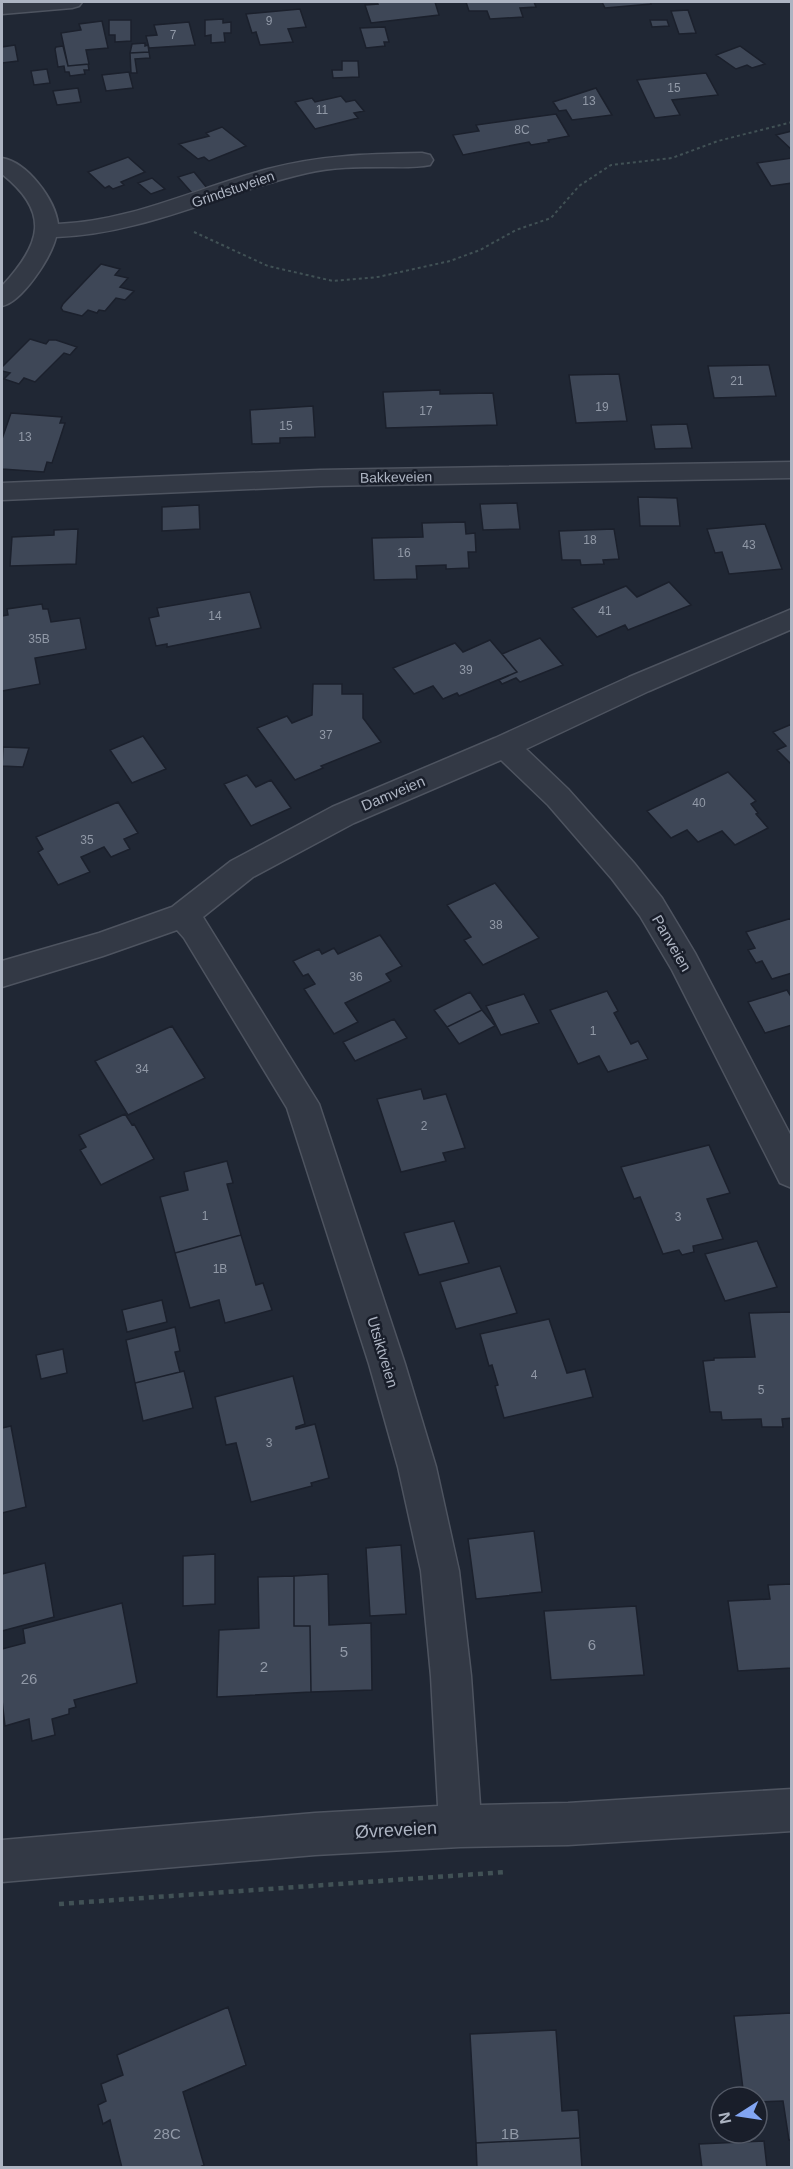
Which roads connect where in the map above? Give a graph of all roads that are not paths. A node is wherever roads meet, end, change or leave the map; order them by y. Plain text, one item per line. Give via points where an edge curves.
1 (72, 2) edge
2 (2, 8) edge
3 (422, 160) dead end
4 (2, 164) edge
5 (47, 231) junction
6 (2, 299) edge
7 (792, 470) edge
8 (2, 492) edge
9 (792, 618) edge
10 (505, 746) junction
11 (183, 916) junction
12 (2, 974) edge
13 (792, 1173) edge
14 (792, 1810) edge
15 (460, 1826) junction
16 (2, 1860) edge

1 - 2 street
3 - 5 street, Grindstuveien via 309,165 148,217 87,230
4 - 5 street via 37,193 46,212
5 - 6 street via 39,255
7 - 8 street, Bakkeveien via 320,478
9 - 10 street, Damveien
10 - 11 street, Damveien via 343,815 286,845 242,869
10 - 13 street, Panveien via 558,797 651,907 684,962
11 - 12 street, Damveien
11 - 15 street, Utsiktveien via 195,929 302,1104 387,1364 417,1467 440,1571
14 - 15 street, Øvreveien via 568,1824
15 - 16 street, Øvreveien

